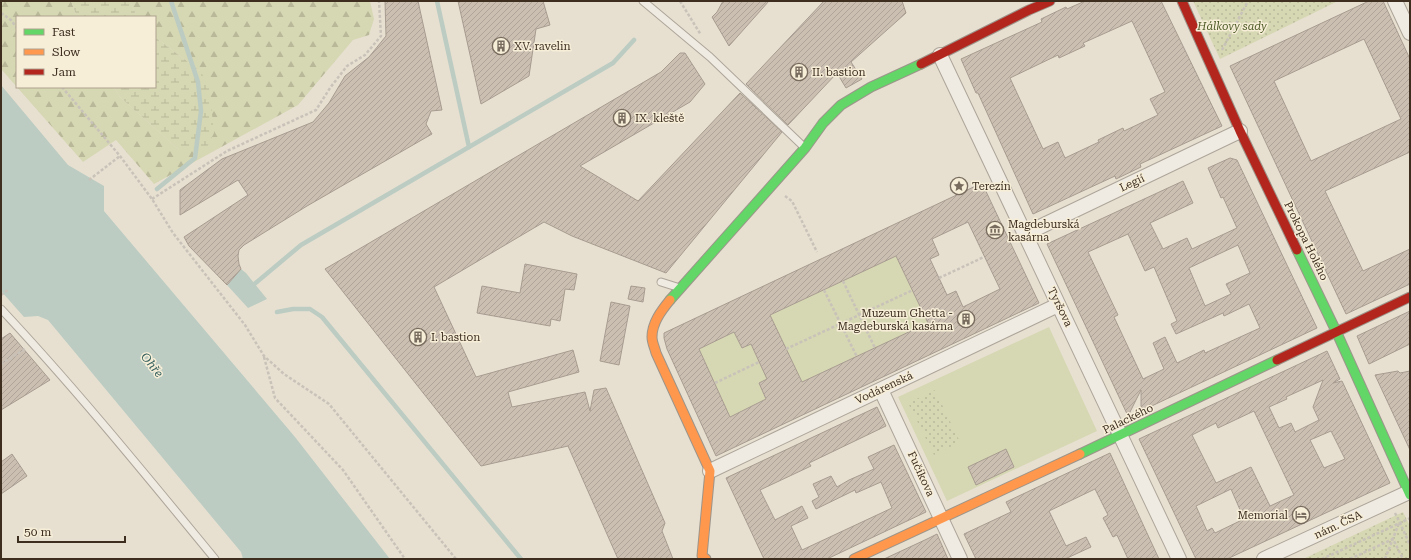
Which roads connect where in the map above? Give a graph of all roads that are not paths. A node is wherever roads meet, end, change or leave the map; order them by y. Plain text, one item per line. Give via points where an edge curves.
1 (643, 1) edge
2 (1050, 1) edge
3 (1182, 1) edge
4 (1395, 1) edge
5 (1410, 33) edge
6 (940, 56) junction
7 (1240, 131) junction
8 (805, 148) junction
9 (1025, 234) junction
10 (661, 282) dead end
11 (682, 288) junction
12 (1410, 297) edge
13 (1058, 304) junction
14 (1, 309) edge
15 (1336, 331) junction
16 (881, 390) junction
17 (1122, 435) junction
18 (710, 471) junction
19 (1410, 493) edge
20 (942, 520) junction
21 (215, 559) edge
22 (706, 559) edge
23 (854, 559) edge
24 (960, 559) edge
25 (1179, 559) edge
26 (1264, 559) edge

1 - 8 lane via 710,57
2 - 6 street
3 - 7 street, Prokopa Holého
4 - 5 street
6 - 8 street via 871,87 841,105 823,123
6 - 9 street, Tyršova
7 - 9 street, Legií
7 - 15 street, Prokopa Holého
8 - 11 street
9 - 13 street, Tyršova
10 - 11 lane
11 - 18 street via 662,309 652,337 656,353
12 - 15 street, Palackého
13 - 16 street, Vodárenská
13 - 17 street, Tyršova
14 - 21 lane via 95,414
15 - 17 street, Palackého
15 - 19 street, Prokopa Holého
16 - 18 street, Vodárenská
16 - 20 street, Fučíkova
17 - 20 street, Palackého
17 - 25 street, Tyršova
18 - 22 street via 702,556
19 - 26 street, nám. ČSA
20 - 23 street, Palackého
20 - 24 street, Fučíkova

